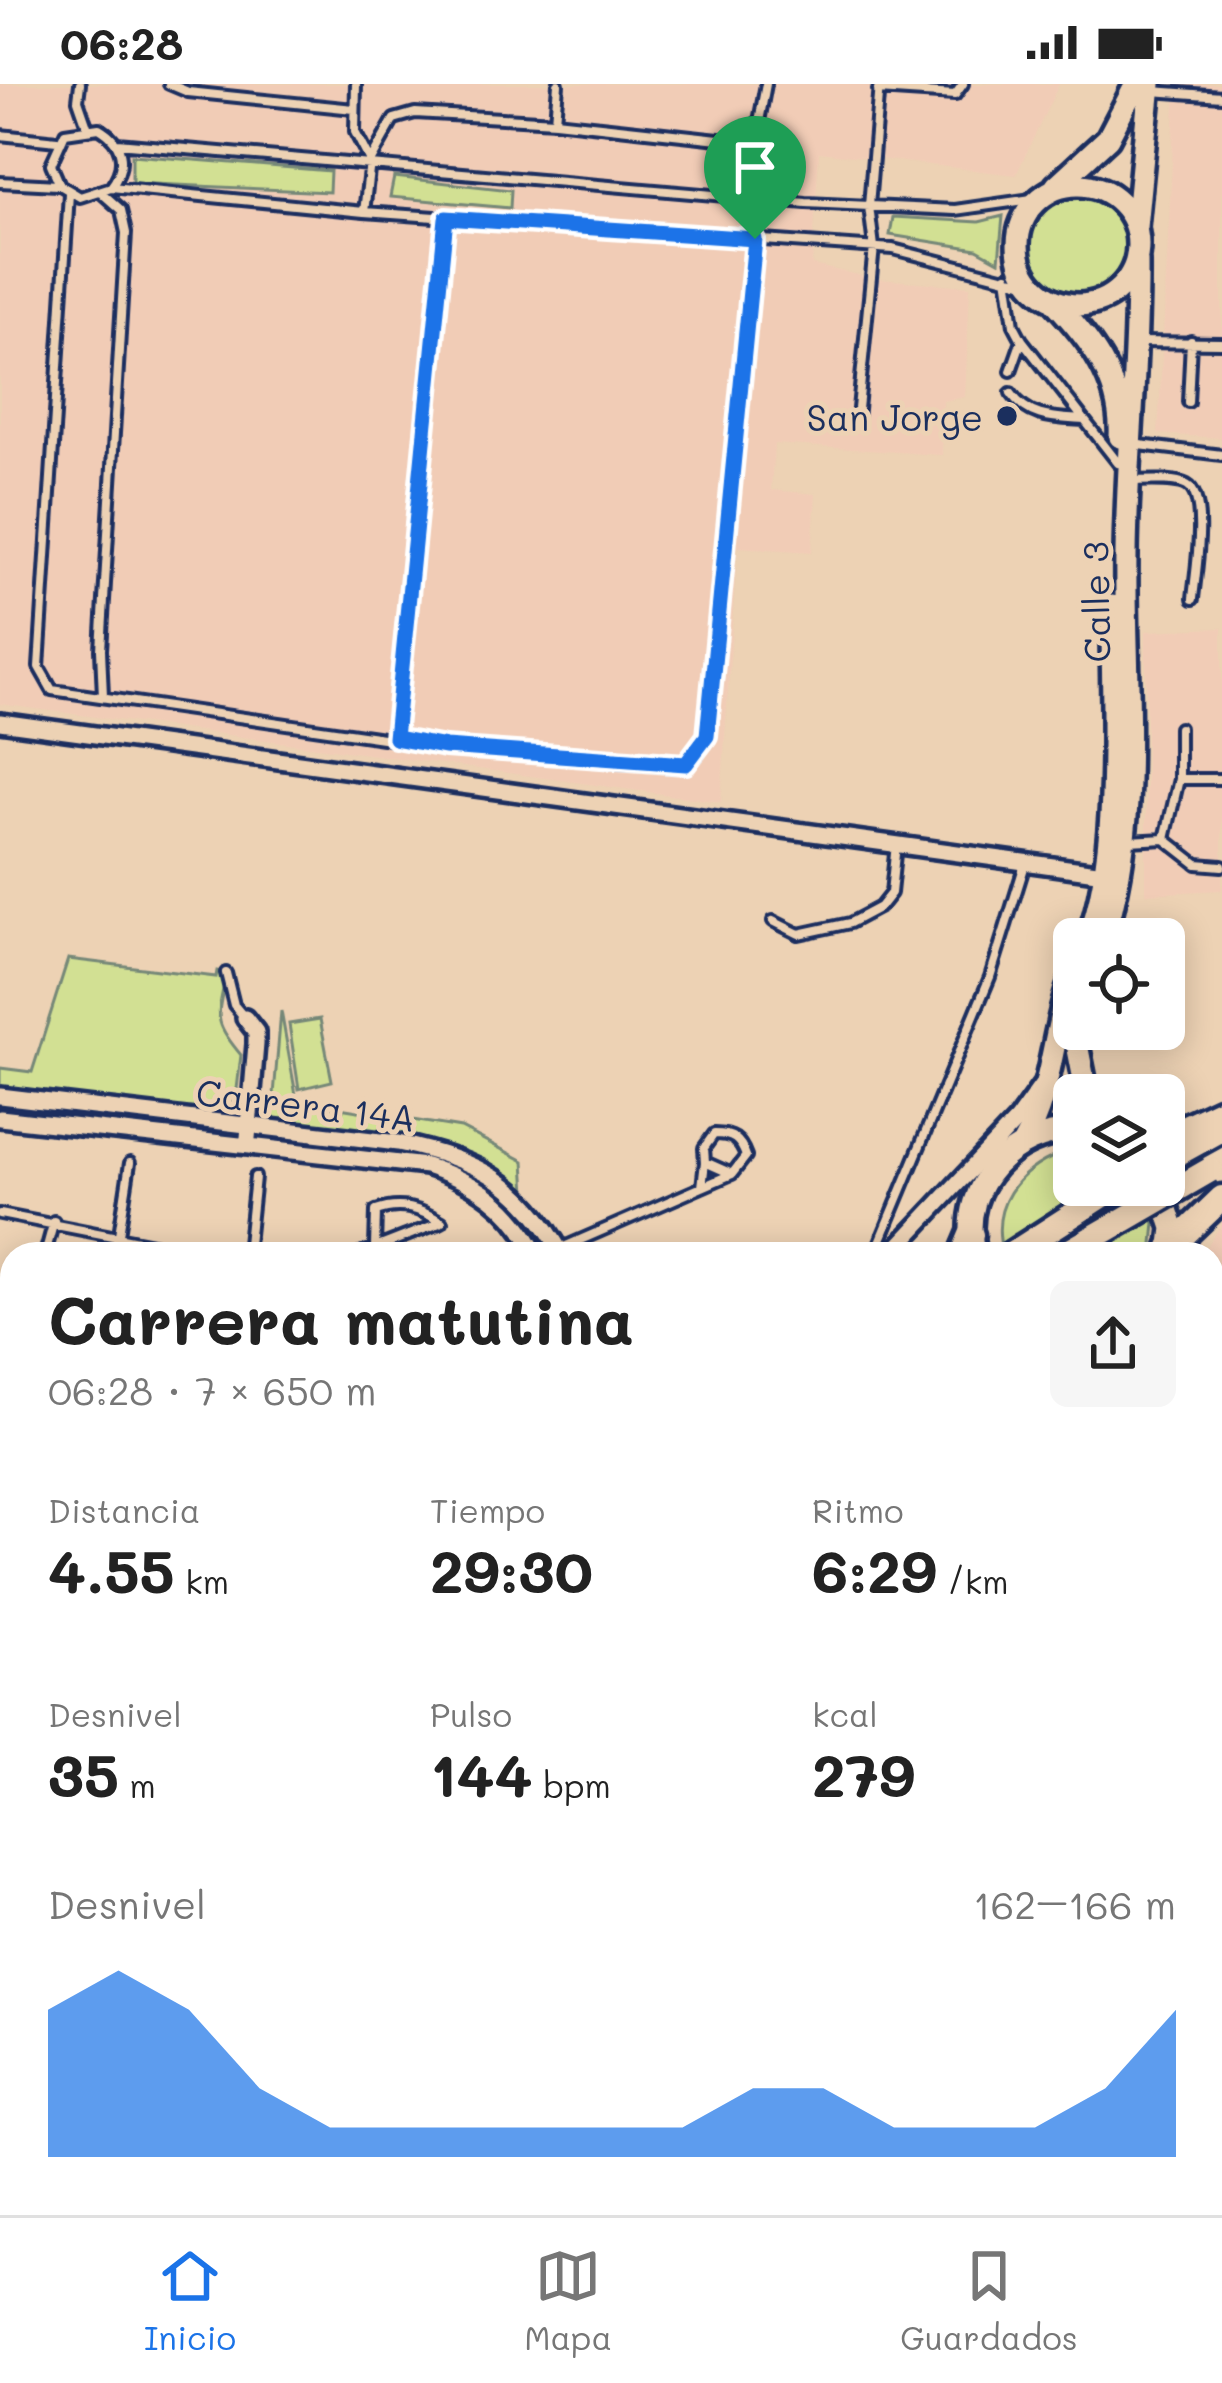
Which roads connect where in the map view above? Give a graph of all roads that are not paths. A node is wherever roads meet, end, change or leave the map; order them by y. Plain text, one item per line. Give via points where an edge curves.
1 (80, 84) edge
2 (170, 84) edge
3 (356, 84) edge
4 (558, 84) edge
5 (766, 84) edge
6 (963, 84) edge
7 (1146, 86) edge
8 (879, 87) edge
9 (930, 89) edge
10 (1222, 96) edge
11 (354, 110) junction
12 (555, 121) junction
13 (87, 126) junction
14 (0, 135) edge
15 (57, 141) junction
16 (117, 142) junction
17 (755, 143) junction
18 (370, 162) junction
19 (0, 182) edge
20 (60, 185) junction
21 (107, 191) junction
22 (69, 193) junction
23 (1044, 194) junction
24 (754, 199) junction
25 (869, 206) junction
26 (364, 212) junction
27 (446, 218) junction
28 (1136, 227) junction
29 (755, 239) junction
30 (874, 248) junction
31 (1137, 261) junction
32 (1007, 277) junction
33 (1033, 284) junction
34 (1052, 299) junction
35 (1022, 340) junction
36 (1191, 341) junction
37 (1136, 342) junction
38 (1222, 343) edge
39 (1011, 371) dead end
40 (1011, 393) dead end
41 (1188, 402) dead end
42 (856, 419) dead end
43 (1084, 420) junction
44 (1222, 454) edge
45 (1125, 463) junction
46 (1193, 599) dead end
47 (103, 696) junction
48 (0, 722) edge
49 (1179, 728) dead end
50 (395, 738) junction
51 (1179, 779) junction
52 (1222, 779) edge
53 (1165, 838) junction
54 (1122, 843) junction
55 (896, 844) junction
56 (1027, 859) junction
57 (1222, 866) edge
58 (1104, 873) junction
59 (1093, 918) edge
60 (1110, 918) edge
61 (773, 920) dead end
62 (226, 973) dead end
63 (245, 1018) joint
64 (1055, 1050) edge
65 (1049, 1073) junction
66 (0, 1096) edge
67 (1222, 1110) edge
68 (0, 1118) edge
69 (1185, 1127) edge
70 (249, 1128) junction
71 (1222, 1129) edge
72 (1053, 1136) edge
73 (1023, 1143) junction
74 (248, 1147) junction
75 (1185, 1150) edge
76 (705, 1162) junction
77 (130, 1163) dead end
78 (1216, 1167) edge
79 (732, 1174) junction
80 (255, 1177) dead end
81 (702, 1187) junction
82 (1222, 1198) edge
83 (1086, 1206) edge
84 (1167, 1206) edge
85 (0, 1214) edge
86 (54, 1221) junction
87 (118, 1236) junction
88 (48, 1242) edge
89 (117, 1242) edge
90 (144, 1242) edge
91 (249, 1242) edge
92 (375, 1242) edge
93 (392, 1242) edge
94 (529, 1242) edge
95 (550, 1242) edge
96 (579, 1242) edge
97 (880, 1242) edge
98 (902, 1242) edge
99 (971, 1242) edge
100 (1031, 1242) edge
101 (1086, 1242) edge
102 (1170, 1242) edge
103 (1178, 1242) edge

1 - 13 lane
2 - 11 lane
3 - 11 lane
4 - 12 lane
5 - 17 lane
6 - 9 lane via 955,95
7 - 10 lane
7 - 23 main road via 1108,138
7 - 28 main road
8 - 9 lane
8 - 25 lane
11 - 18 lane
12 - 17 lane
12 - 18 lane via 415,113 394,119
13 - 15 lane
13 - 16 lane
14 - 15 lane
15 - 20 lane via 51,164
16 - 18 lane
16 - 21 lane via 122,165
17 - 24 lane
18 - 24 lane
18 - 26 lane
19 - 20 lane
20 - 22 lane
21 - 22 lane
21 - 26 lane
21 - 47 lane via 127,233
22 - 47 lane via 39,667 52,690
23 - 25 lane via 955,210
23 - 28 main road via 1084,184 1102,189
23 - 33 main road via 1022,220 1018,247
24 - 25 lane
25 - 30 lane
26 - 27 lane
27 - 29 lane
27 - 50 lane
28 - 31 main road
29 - 30 lane
29 - 50 lane via 702,748 675,766
30 - 32 lane
30 - 42 lane
31 - 34 main road via 1104,300
31 - 37 main road, Calle 3
32 - 33 lane
32 - 35 lane
33 - 34 main road
34 - 45 main road, Calle 3 via 1108,374
35 - 39 lane
35 - 43 lane
36 - 37 lane
36 - 38 lane
36 - 41 lane
37 - 45 main road, Calle 3
40 - 43 lane via 1044,418
43 - 45 lane
44 - 45 lane
45 - 46 lane via 1194,491 1200,507
45 - 54 main road, Calle 3
45 - 58 main road, Calle 3
47 - 50 lane
48 - 55 street
49 - 51 lane
51 - 52 lane
51 - 53 lane
53 - 54 lane
53 - 57 lane via 1197,864
54 - 60 main road, Calle 3
55 - 56 street
55 - 61 lane via 891,893 880,907 799,934
56 - 58 street
56 - 97 lane via 990,977
58 - 59 main road, Calle 3
62 - 63 lane
63 - 70 street via 256,1032
64 - 65 main road
65 - 73 main road
65 - 98 street via 1016,1121
66 - 70 street, Carrera 14A
67 - 69 main road
68 - 74 street, Carrera 14A
70 - 74 street
70 - 95 street, Carrera 14A via 460,1156 517,1191
71 - 75 main road
72 - 73 main road
73 - 99 main road via 982,1185
74 - 94 street, Carrera 14A via 426,1166 464,1178 512,1215
76 - 79 lane
76 - 79 lane via 714,1134 729,1134 746,1156
76 - 81 lane
77 - 87 lane
78 - 101 main road, bridge
79 - 81 lane
80 - 91 lane
81 - 96 lane
82 - 103 main road
83 - 100 main road
84 - 102 main road
85 - 86 lane
86 - 87 lane
86 - 88 lane
87 - 89 lane
87 - 90 lane
92 - 93 lane via 376,1211 390,1206 442,1222

